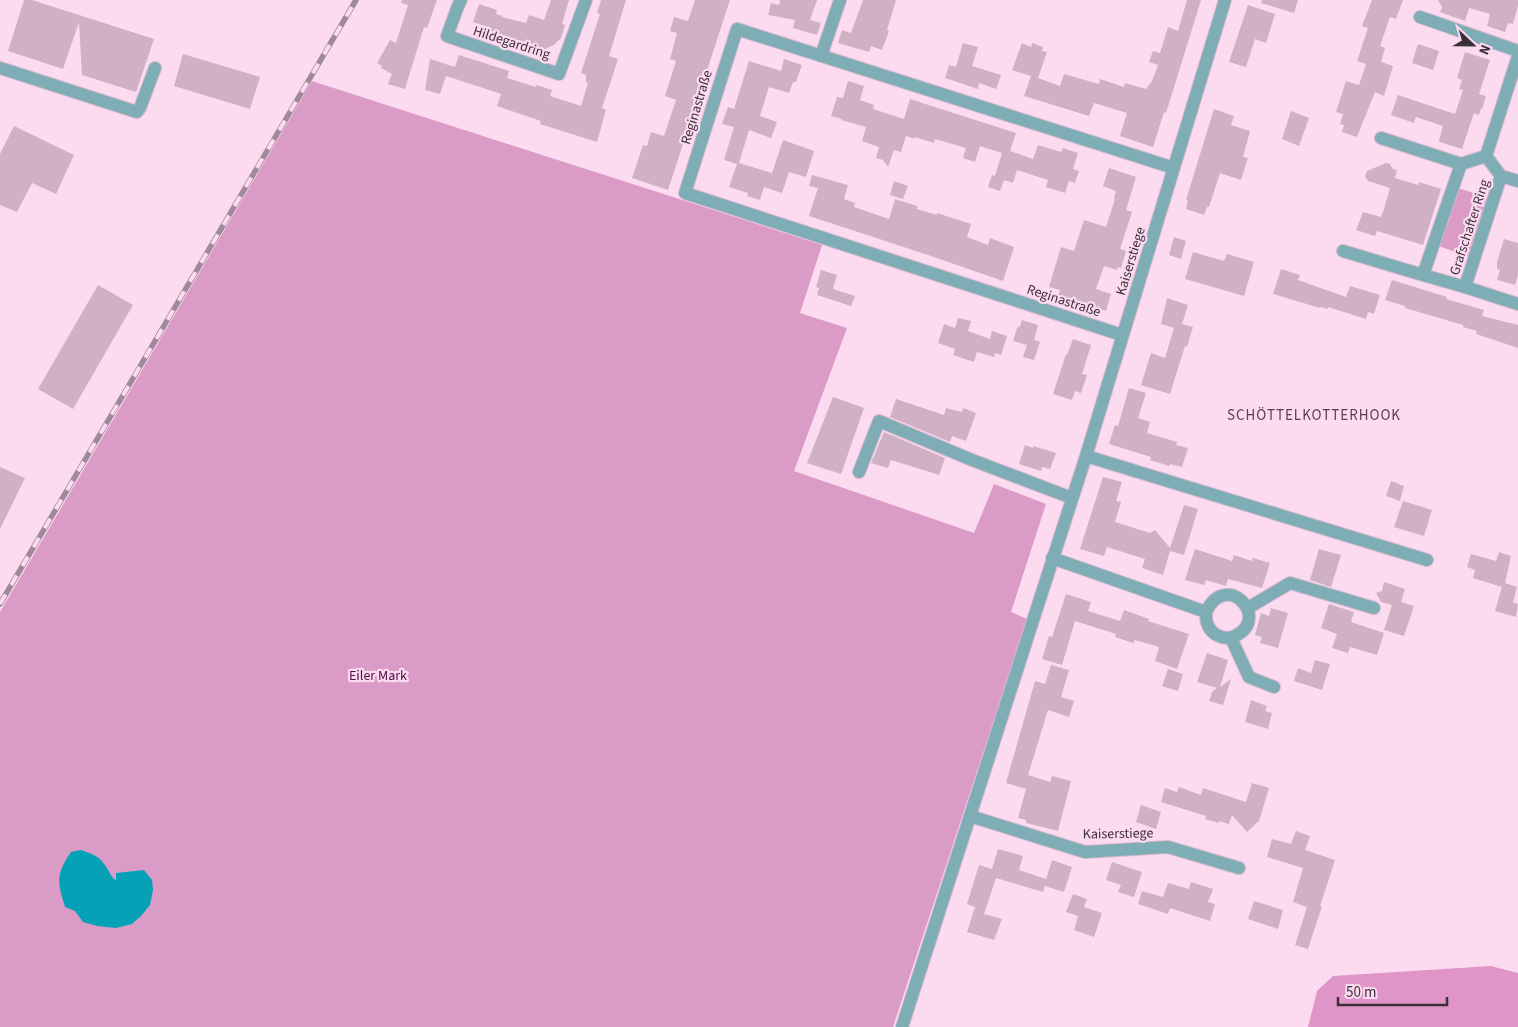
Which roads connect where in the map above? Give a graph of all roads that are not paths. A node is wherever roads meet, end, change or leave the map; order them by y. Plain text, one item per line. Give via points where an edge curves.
1 (461, 0) edge
2 (586, 0) edge
3 (840, 0) edge
4 (1225, 0) edge
5 (1420, 17) dead end
6 (1518, 51) edge
7 (822, 56) junction
8 (1518, 56) edge
9 (0, 68) edge
10 (155, 68) dead end
11 (1380, 138) dead end
12 (1486, 156) junction
13 (1461, 164) junction
14 (1174, 168) junction
15 (1501, 176) junction
16 (1518, 181) edge
17 (1343, 251) dead end
18 (1423, 275) junction
19 (1465, 287) junction
20 (1518, 304) edge
21 (1122, 335) junction
22 (1086, 456) junction
23 (860, 472) dead end
24 (1072, 498) junction
25 (1052, 558) junction
26 (1427, 560) dead end
27 (1248, 608) junction
28 (1374, 608) dead end
29 (1206, 612) junction
30 (1231, 638) junction
31 (1274, 687) dead end
32 (970, 816) junction
33 (1239, 868) dead end
34 (902, 1027) edge

1 - 2 street, Hildegardring via 447,36 559,74
3 - 7 street
4 - 14 street, Kaiserstiege
5 - 6 street
7 - 14 street, Reginastraße
7 - 21 street, Reginastraße via 737,29 685,193
8 - 12 street
9 - 10 street via 137,112
11 - 13 street, Grafschafter Ring
12 - 13 street, Grafschafter Ring
12 - 15 street, Grafschafter Ring
13 - 18 street, Grafschafter Ring
14 - 21 street, Kaiserstiege
15 - 16 street, Grafschafter Ring
15 - 19 street, Grafschafter Ring
17 - 18 street, Grafschafter Ring
18 - 19 street, Grafschafter Ring
19 - 20 street, Grafschafter Ring
21 - 22 street, Kaiserstiege
22 - 24 street, Kaiserstiege
22 - 26 street
23 - 24 street via 879,421
24 - 25 street, Kaiserstiege
25 - 29 street
25 - 32 street, Kaiserstiege
27 - 28 street via 1290,584
27 - 29 street via 1236,596 1228,595 1210,603
27 - 30 street via 1248,624 1242,633
29 - 30 street via 1207,623 1213,633
30 - 31 street via 1249,677
32 - 33 street, Kaiserstiege via 1085,852 1168,847
32 - 34 street, Kaiserstiege

